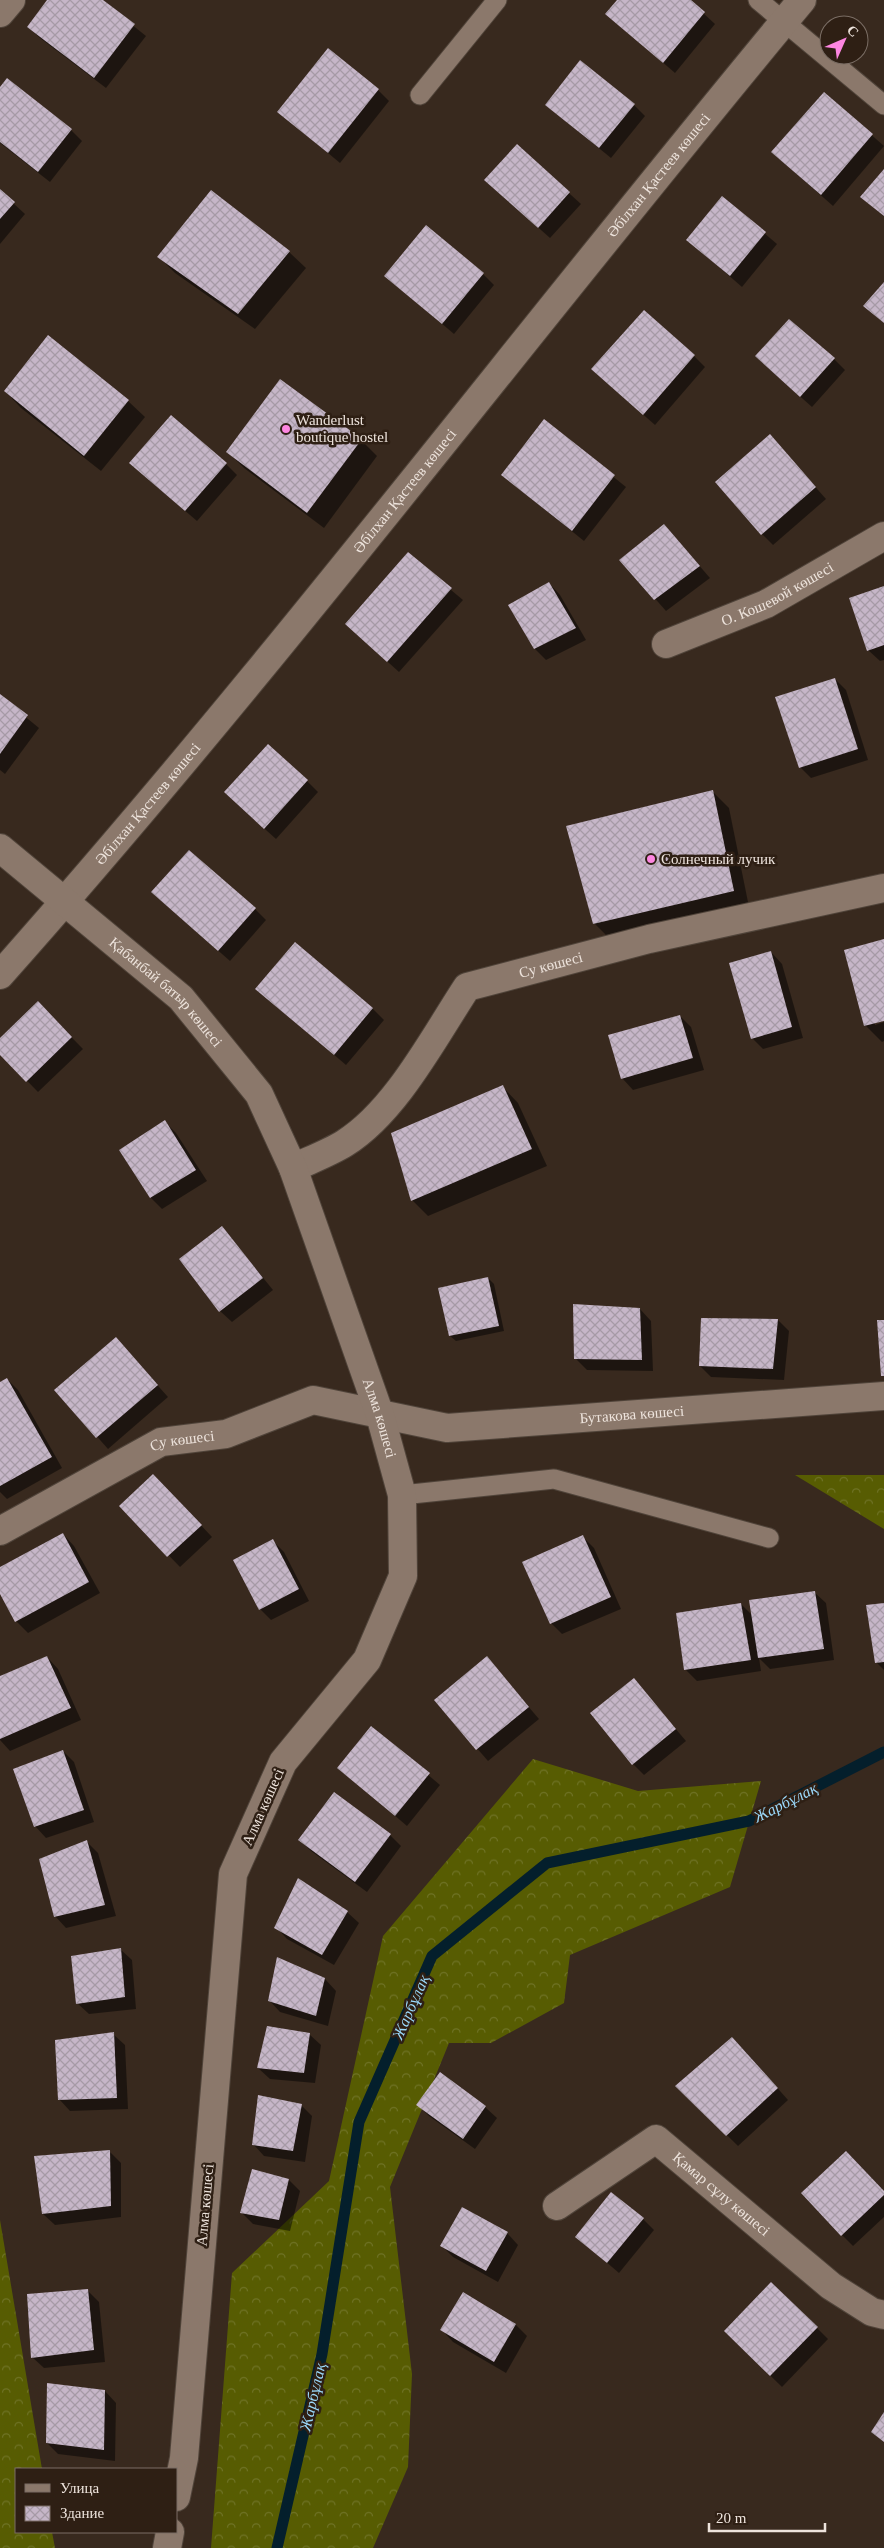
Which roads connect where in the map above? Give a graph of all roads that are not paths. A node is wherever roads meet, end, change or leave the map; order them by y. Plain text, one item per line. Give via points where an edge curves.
1 (11, 0) edge
2 (496, 0) edge
3 (758, 0) edge
4 (802, 0) edge
5 (0, 13) edge
6 (784, 22) junction
7 (420, 95) dead end
8 (884, 105) edge
9 (884, 536) edge
10 (666, 644) dead end
11 (0, 848) edge
12 (884, 888) edge
13 (64, 903) junction
14 (0, 975) edge
15 (293, 1168) junction
16 (884, 1396) edge
17 (380, 1415) junction
18 (402, 1496) junction
19 (0, 1532) edge
20 (769, 1538) dead end
21 (557, 2206) dead end
22 (884, 2315) edge
23 (178, 2487) edge
24 (170, 2533) edge
25 (167, 2548) edge

1 - 5 street
2 - 7 lane
3 - 6 lane
4 - 6 street, Әбілхан Қастеев көшесі
6 - 8 lane
6 - 13 street, Әбілхан Қастеев көшесі via 253,678
9 - 10 street, О. Кошевой көшесі via 766,604
11 - 13 street, Қабанбай батыр көшесі
12 - 15 street, Су көшесі via 649,939 467,987 381,1111 345,1143
13 - 14 street, Әбілхан Қастеев көшесі
13 - 15 street, Қабанбай батыр көшесі via 181,998 259,1094
15 - 17 street, Алма көшесі
16 - 17 street, Бутакова көшесі via 447,1428
17 - 18 street, Алма көшесі
17 - 19 street, Су көшесі via 313,1400 226,1434 161,1442
18 - 20 lane via 554,1479
18 - 23 street, Алма көшесі via 403,1576 368,1660 283,1762 233,1874 184,2458
21 - 22 street, Қамар сұлу көшесі via 656,2140 831,2286 872,2312
24 - 25 street

